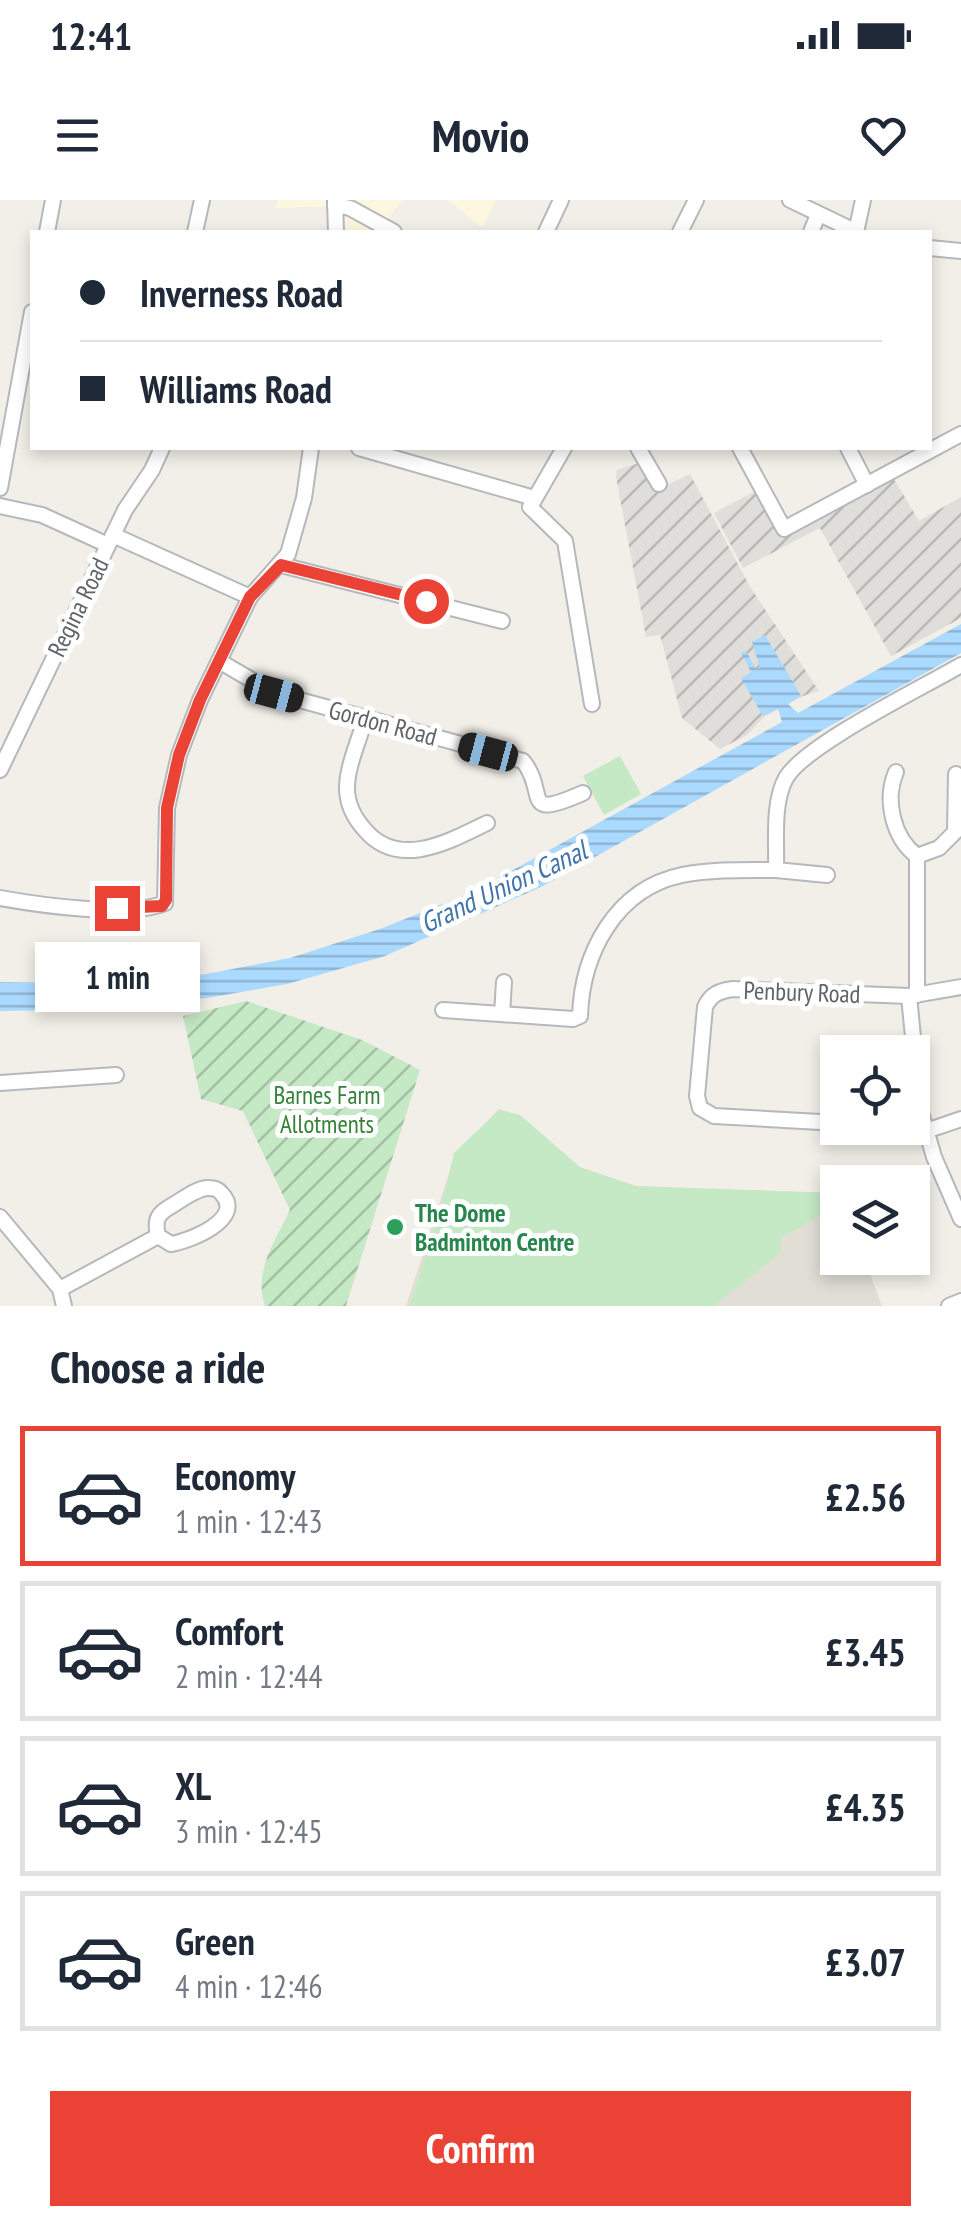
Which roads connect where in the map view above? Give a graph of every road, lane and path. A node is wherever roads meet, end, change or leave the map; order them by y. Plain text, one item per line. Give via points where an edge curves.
1 (53, 200) edge
2 (202, 200) edge
3 (561, 200) edge
4 (696, 200) edge
5 (790, 200) edge
6 (863, 200) edge
7 (335, 203) edge
8 (818, 214) junction
9 (47, 230) edge
10 (195, 230) edge
11 (336, 230) edge
12 (390, 230) edge
13 (547, 230) edge
14 (681, 230) edge
15 (811, 230) edge
16 (852, 230) edge
17 (856, 230) edge
18 (932, 248) edge
19 (961, 250) edge
20 (30, 323) edge
21 (961, 434) edge
22 (932, 449) edge
23 (161, 450) edge
24 (311, 450) edge
25 (366, 450) edge
26 (563, 450) edge
27 (639, 450) edge
28 (741, 450) edge
29 (849, 450) edge
30 (931, 450) edge
31 (659, 484) dead end
32 (867, 484) junction
33 (0, 488) edge
34 (533, 505) junction
35 (0, 506) edge
36 (110, 540) junction
37 (281, 565) junction
38 (250, 597) junction
39 (502, 621) dead end
40 (219, 661) junction
41 (961, 665) edge
42 (592, 704) dead end
43 (365, 720) junction
44 (0, 770) edge
45 (896, 772) dead end
46 (956, 774) dead end
47 (583, 793) dead end
48 (458, 818) dead end
49 (487, 823) dead end
50 (466, 833) junction
51 (917, 856) junction
52 (776, 870) junction
53 (827, 875) dead end
54 (0, 898) edge
55 (504, 982) dead end
56 (961, 987) edge
57 (913, 996) junction
58 (443, 1010) dead end
59 (502, 1014) junction
60 (915, 1035) edge
61 (116, 1075) dead end
62 (0, 1084) edge
63 (961, 1119) edge
64 (820, 1122) edge
65 (930, 1124) edge
66 (929, 1145) edge
67 (0, 1217) edge
68 (961, 1220) edge
69 (158, 1236) junction
70 (60, 1289) junction
71 (961, 1301) edge
72 (64, 1306) edge
73 (949, 1306) edge

1 - 9 street
2 - 10 street
3 - 13 street
4 - 14 street
5 - 8 street
6 - 17 street
7 - 11 street
7 - 12 street
8 - 15 street
8 - 16 street
18 - 19 street
20 - 33 street
21 - 22 street
23 - 36 street, Regina Road
24 - 37 street via 304,498
25 - 34 street
26 - 34 street
27 - 31 street
28 - 32 street via 784,529
29 - 32 street
30 - 32 street
34 - 42 street via 565,541
35 - 36 street
36 - 38 street
36 - 44 street, Regina Road
37 - 38 street
37 - 39 street
38 - 40 street
40 - 43 street, Gordon Road via 274,693
40 - 54 street via 171,782 165,903 72,908
41 - 52 street via 804,756 785,780 778,806
43 - 47 street, Gordon Road via 523,761 544,806
43 - 50 street via 347,788 356,820 370,836 416,850
45 - 51 street via 891,796 897,832
46 - 51 street via 955,832 940,848
48 - 50 street
49 - 50 street
51 - 57 street
52 - 53 street
52 - 59 street via 701,872 647,889 604,930 582,985 580,1016
55 - 59 street
56 - 57 street
57 - 60 street
57 - 64 street, Penbury Road via 733,989 710,998 700,1108 714,1116
58 - 59 street
61 - 62 street
63 - 65 street
66 - 68 street
67 - 70 street
69 - 69 street via 160,1212 205,1187 226,1198 224,1220 182,1242
69 - 70 street
70 - 72 street
71 - 73 street

